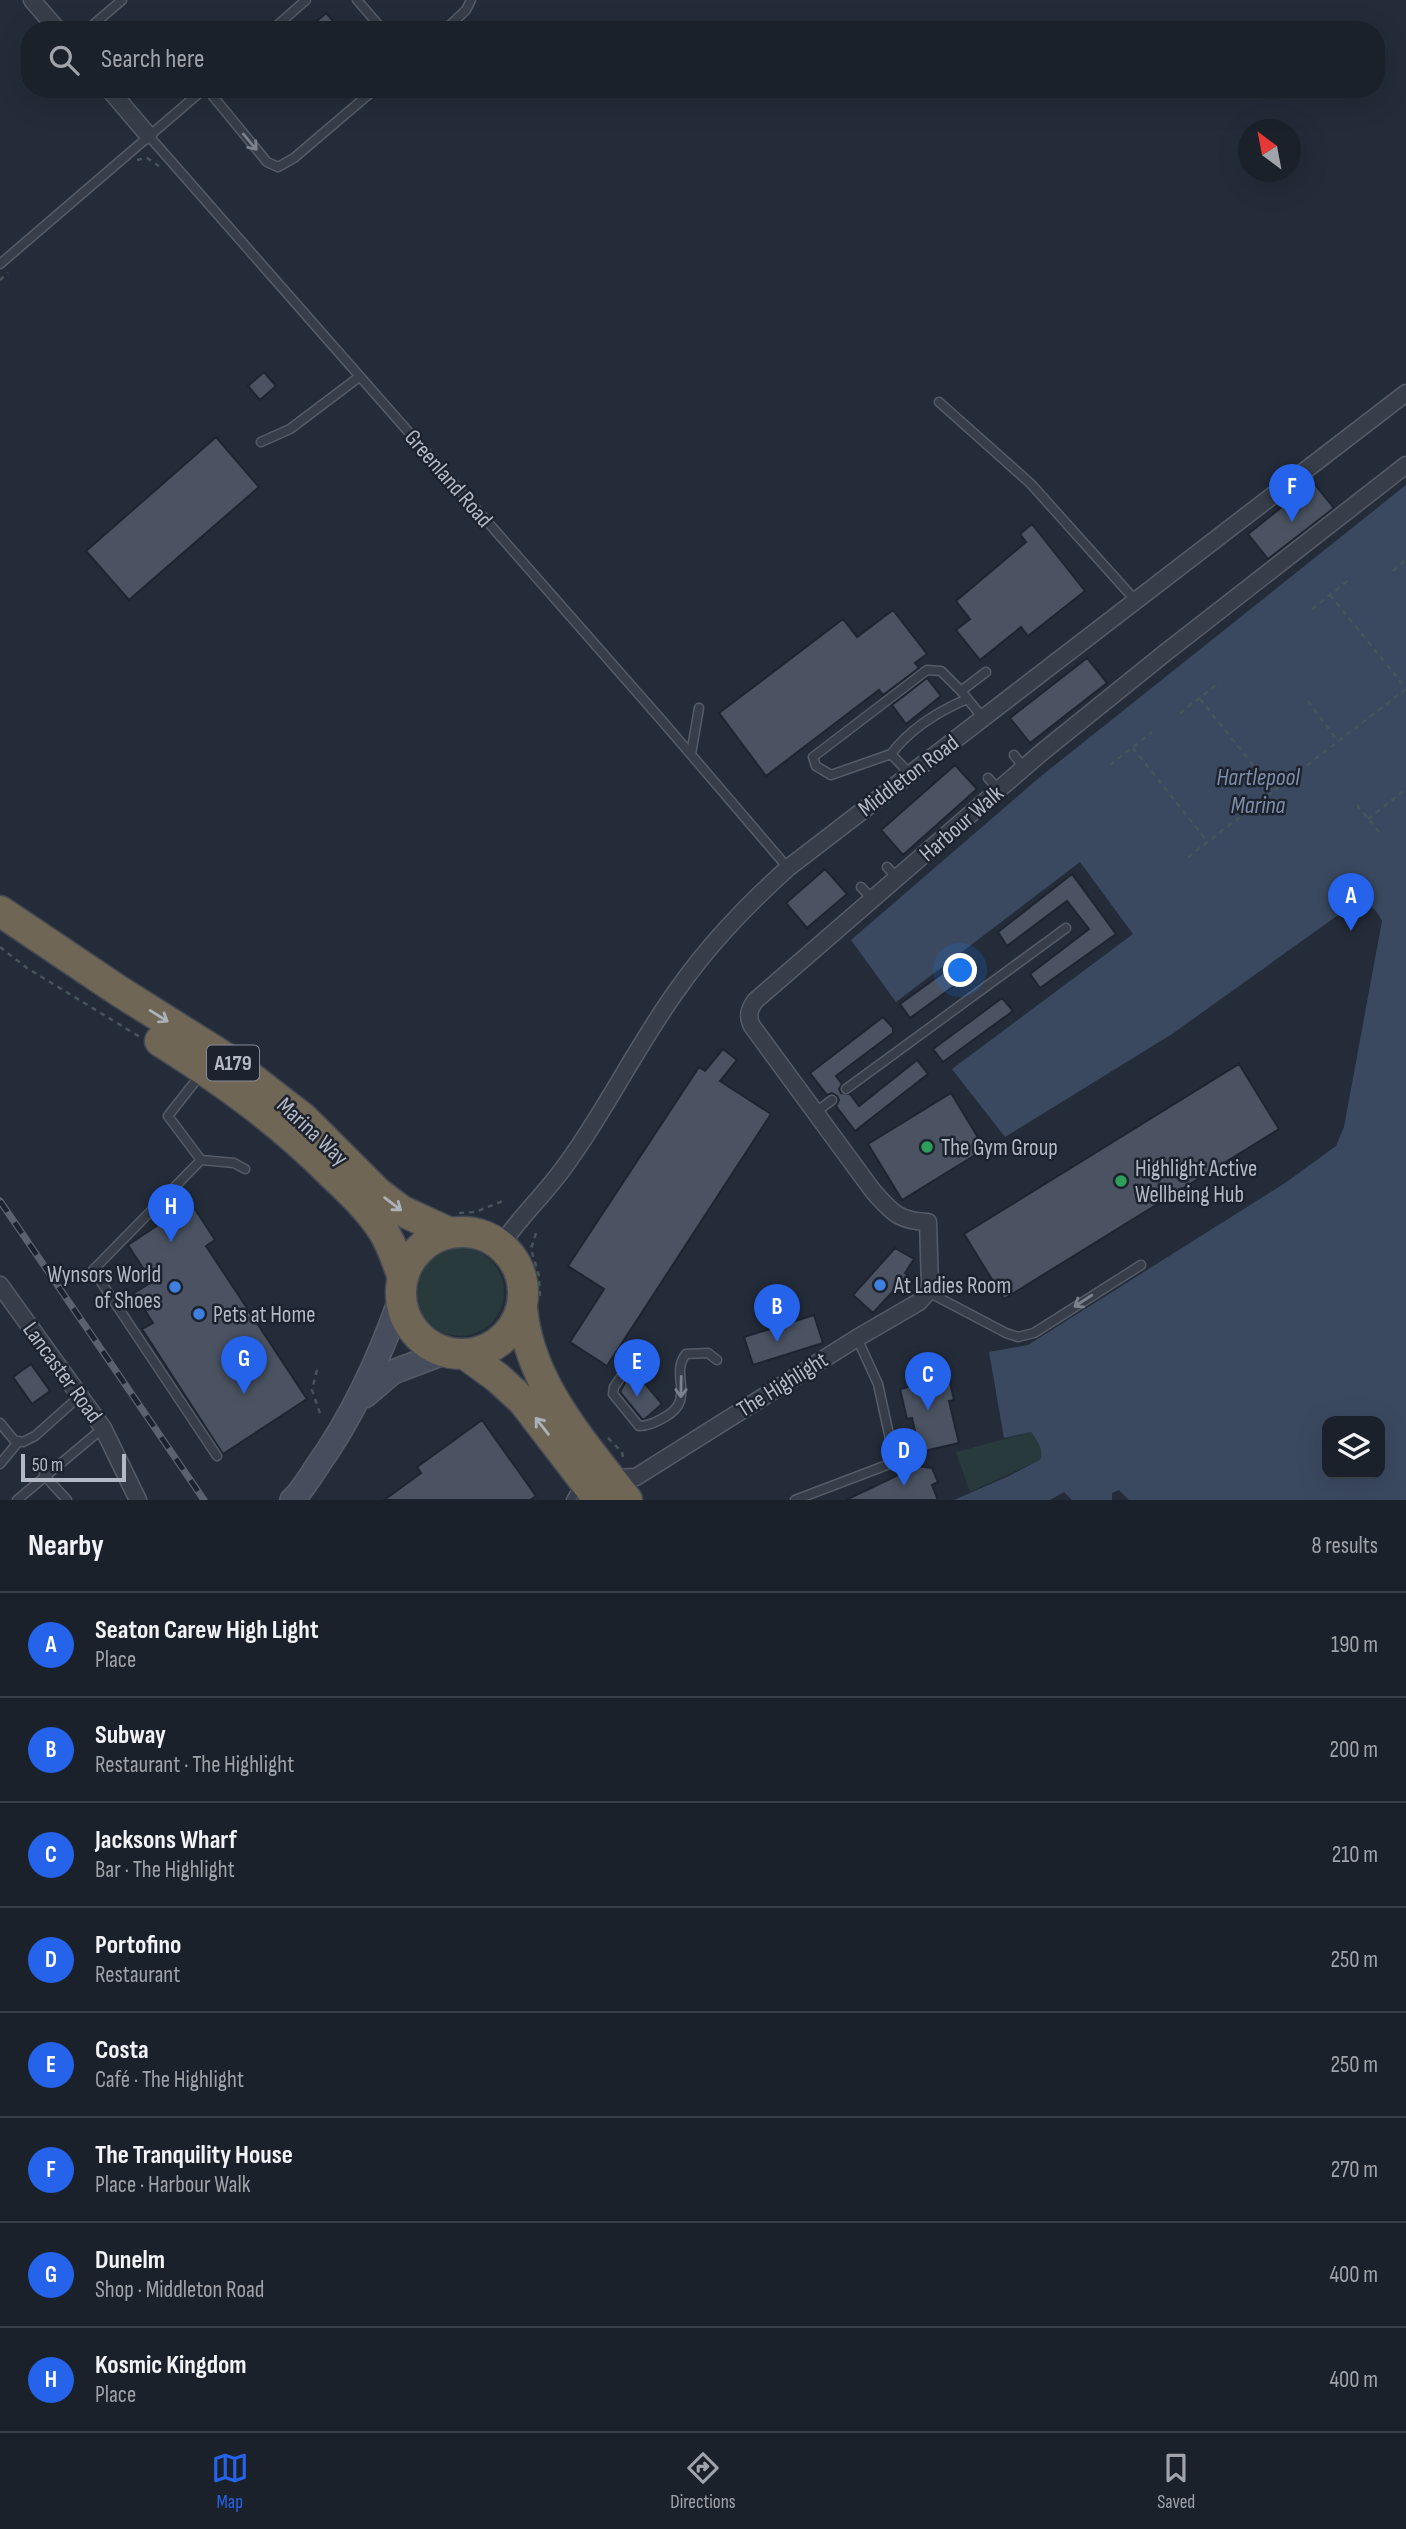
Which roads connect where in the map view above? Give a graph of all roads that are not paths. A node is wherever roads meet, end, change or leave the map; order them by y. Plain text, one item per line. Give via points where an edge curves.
1 (32, 0) edge
2 (122, 0) edge
3 (306, 0) edge
4 (357, 0) edge
5 (471, 0) edge
6 (50, 21) edge
7 (98, 21) edge
8 (282, 21) edge
9 (375, 21) edge
10 (454, 21) edge
11 (117, 98) edge
12 (195, 98) edge
13 (214, 98) edge
14 (365, 98) edge
15 (148, 135) junction
16 (0, 264) edge
17 (359, 377) junction
18 (1406, 393) edge
19 (939, 401) dead end
20 (261, 442) dead end
21 (1406, 465) edge
22 (1136, 601) junction
23 (986, 672) dead end
24 (961, 691) junction
25 (967, 699) junction
26 (699, 708) dead end
27 (983, 718) junction
28 (691, 754) junction
29 (891, 754) junction
30 (910, 774) junction
31 (788, 868) junction
32 (860, 887) dead end
33 (872, 900) junction
34 (0, 911) edge
35 (1066, 928) dead end
36 (0, 936) edge
37 (205, 1069) junction
38 (846, 1090) dead end
39 (832, 1100) dead end
40 (816, 1112) junction
41 (201, 1160) junction
42 (245, 1169) dead end
43 (454, 1223) junction
44 (501, 1245) junction
45 (1141, 1265) dead end
46 (0, 1285) edge
47 (402, 1288) junction
48 (928, 1292) junction
49 (531, 1306) junction
50 (857, 1338) junction
51 (638, 1352) dead end
52 (456, 1353) junction
53 (717, 1360) dead end
54 (81, 1395) junction
55 (353, 1408) junction
56 (0, 1423) edge
57 (103, 1428) junction
58 (19, 1441) junction
59 (216, 1456) dead end
60 (918, 1459) dead end
61 (895, 1462) junction
62 (0, 1464) edge
63 (574, 1468) junction
64 (44, 1475) junction
65 (620, 1484) edge
66 (294, 1499) edge
67 (17, 1500) edge
68 (67, 1500) edge
69 (138, 1500) edge
70 (571, 1500) edge
71 (795, 1500) edge

1 - 6 street
2 - 7 lane
3 - 8 lane
4 - 9 lane
5 - 10 lane
11 - 15 street, Greenland Road
12 - 15 lane
13 -> 14 lane via 267,162 278,167 294,159
15 - 16 lane
15 - 17 lane, Greenland Road
17 - 20 lane via 290,429
17 - 28 lane, Greenland Road
18 - 22 street, Middleton Road
19 - 22 lane via 1030,483
21 - 33 street, Harbour Walk via 1019,762 892,872
22 - 27 street, Middleton Road
23 - 24 lane
24 - 25 lane
24 - 29 lane via 941,671 927,670 813,757 816,766 831,775
25 - 27 lane
25 - 29 lane via 929,720
26 - 28 lane
27 - 30 street, Middleton Road
28 - 31 lane, Greenland Road
29 - 30 lane
30 - 31 street, Middleton Road
31 - 44 street, Middleton Road via 714,942 678,987 565,1166
32 - 33 lane
33 - 40 street, Harbour Walk via 750,1009 752,1026
34 -> 43 highway, Marina Way / A179 via 224,1057 303,1118 402,1211
35 - 38 lane
36 - 37 highway, Marina Way / A179
37 - 41 lane via 168,1116
37 - 47 highway, Marina Way / A179 via 262,1110 360,1200 391,1244
39 - 40 lane
40 - 48 street, Harbour Walk via 893,1213 928,1222
41 - 42 lane via 234,1163
41 - 59 lane via 93,1270
43 - 44 highway, A179
43 - 47 highway via 409,1262
44 - 49 highway via 513,1258
45 -> 48 lane via 1034,1333 1018,1337
46 - 54 street, Lancaster Road
47 - 52 highway, A179 via 405,1316 415,1332 429,1344
47 - 55 main road via 372,1372
48 - 50 street, The Highlight
49 - 52 highway via 501,1340 484,1350
49 - 65 highway via 524,1334 535,1365 554,1402
50 - 61 lane via 878,1384
50 - 65 street, The Highlight
53 -> 51 lane via 708,1353 687,1354 680,1366 678,1407 655,1423 639,1426 613,1394
52 - 55 main road via 393,1372
63 -> 52 highway, A179 via 523,1401 498,1378
54 - 57 street, Lancaster Road
54 - 58 lane via 35,1436
55 - 66 main road
56 - 58 lane
57 - 64 lane
57 - 69 street, Lancaster Road
58 - 62 lane
60 - 61 lane
61 - 71 lane
63 - 65 highway, A179
63 - 70 lane via 576,1490
64 - 67 lane
64 - 68 lane

